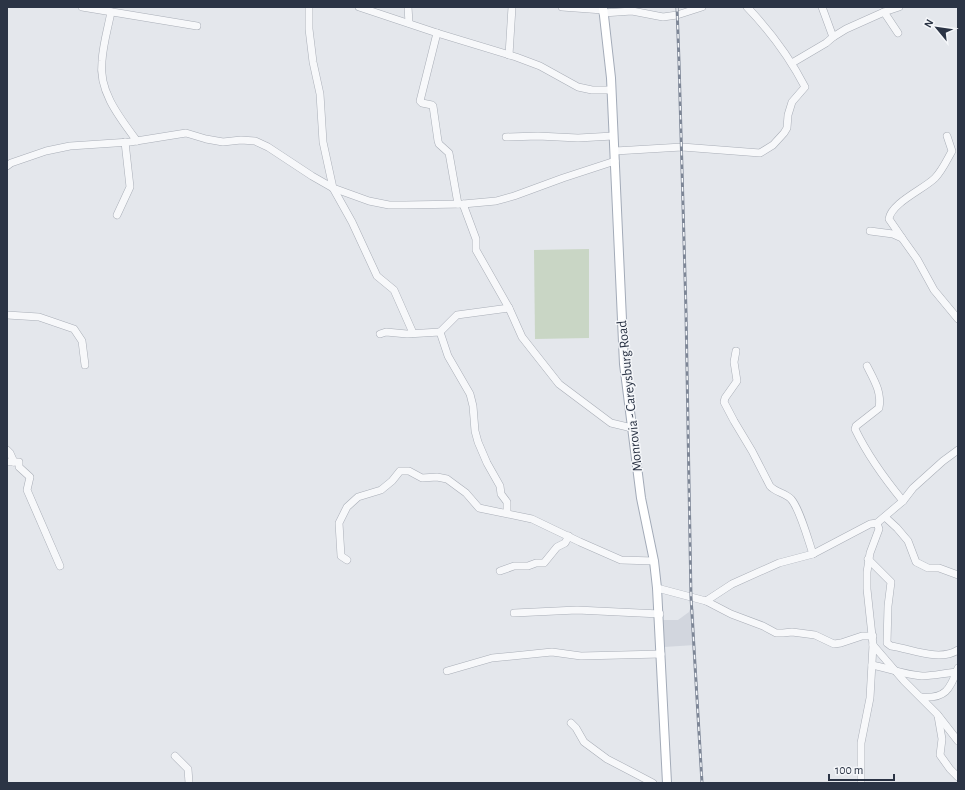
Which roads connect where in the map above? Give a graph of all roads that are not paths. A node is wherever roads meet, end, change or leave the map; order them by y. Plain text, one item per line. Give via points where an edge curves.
1 (82, 7) edge
2 (309, 7) edge
3 (359, 7) edge
4 (408, 7) edge
5 (512, 7) edge
6 (562, 7) edge
7 (702, 7) edge
8 (748, 7) edge
9 (822, 7) edge
10 (899, 7) edge
11 (603, 10) edge
12 (111, 12) junction
13 (884, 12) junction
14 (409, 23) junction
15 (198, 26) dead end
16 (437, 33) junction
17 (898, 33) dead end
18 (833, 37) junction
19 (509, 55) junction
20 (792, 63) junction
21 (611, 90) junction
22 (613, 136) junction
23 (947, 136) dead end
24 (506, 137) dead end
25 (137, 141) junction
26 (125, 142) junction
27 (615, 150) junction
28 (615, 161) junction
29 (7, 166) edge
30 (333, 188) junction
31 (460, 204) junction
32 (117, 215) dead end
33 (870, 231) dead end
34 (902, 238) junction
35 (509, 308) junction
36 (7, 315) edge
37 (958, 319) edge
38 (440, 332) junction
39 (413, 333) junction
40 (380, 334) dead end
41 (736, 351) dead end
42 (85, 365) dead end
43 (868, 366) dead end
44 (632, 428) junction
45 (7, 450) edge
46 (958, 450) edge
47 (11, 462) edge
48 (903, 501) junction
49 (507, 513) junction
50 (885, 517) junction
51 (877, 523) junction
52 (569, 536) junction
53 (813, 554) junction
54 (868, 559) junction
55 (347, 560) dead end
56 (654, 561) junction
57 (60, 566) dead end
58 (500, 571) dead end
59 (958, 575) edge
60 (657, 588) junction
61 (706, 601) junction
62 (514, 612) dead end
63 (660, 614) junction
64 (873, 636) junction
65 (873, 645) junction
66 (956, 653) edge
67 (661, 654) junction
68 (872, 665) junction
69 (957, 670) edge
70 (447, 671) dead end
71 (896, 671) junction
72 (921, 697) junction
73 (937, 714) junction
74 (571, 723) dead end
75 (958, 741) edge
76 (175, 756) dead end
77 (958, 777) edge
78 (189, 783) edge
79 (653, 783) edge
80 (667, 783) edge
81 (861, 783) edge

1 - 12 street
2 - 30 street via 309,29 320,94 323,142
3 - 14 street
4 - 14 street
5 - 19 street
6 - 11 street
7 - 11 street via 663,17 632,11
8 - 20 street
9 - 18 street
10 - 13 street
11 - 21 main road, Monrovia - Careysburg Road
12 - 15 street
12 - 25 street via 101,61 104,84 115,111
13 - 17 street
13 - 18 street
14 - 16 street
16 - 19 street
16 - 31 street via 420,101 433,106 438,141 449,153
18 - 20 street via 826,44
19 - 21 street via 540,66 578,88
20 - 27 street via 805,87 792,102 784,133 773,145 760,153 682,147
21 - 22 main road, Monrovia - Careysburg Road
22 - 24 street
22 - 27 main road, Monrovia - Careysburg Road
23 - 34 street via 952,151 936,178 904,200 890,216 889,219
25 - 26 street
25 - 30 street via 186,133 223,142 255,141
26 - 29 street via 70,146 46,151
26 - 32 street via 130,187
27 - 28 main road, Monrovia - Careysburg Road
28 - 31 street via 496,201
28 - 44 main road, Monrovia - Careysburg Road via 624,364
30 - 31 street via 389,205
30 - 39 street via 377,276 394,290
31 - 35 street via 476,239 476,250
33 - 34 street
34 - 37 street via 934,290
35 - 38 street via 457,315
35 - 44 street via 522,337 559,384 611,423
36 - 42 street via 39,317 74,329 82,341
38 - 39 street
38 - 49 street via 448,356 470,394 478,442 507,502
39 - 40 street
41 - 53 street via 734,362 737,381 724,402 772,489 781,492 792,502
43 - 48 street via 879,390 880,404 879,408 856,426 856,429 870,458
44 - 56 main road, Monrovia - Careysburg Road via 641,498
45 - 47 street
46 - 48 street via 913,488
47 - 57 street via 19,462 19,467 30,477 27,490
48 - 50 street
49 - 52 street via 532,519
49 - 55 street via 478,508 466,493 447,479 422,478 409,471 400,471 381,490 358,497 347,507 339,524 341,556
50 - 51 street
50 - 59 street via 908,541 916,562 928,568 939,568
51 - 53 street via 870,524
51 - 54 street via 879,529
52 - 56 street via 620,560
52 - 58 street via 544,563 514,566
53 - 61 street via 779,563 732,584
54 - 64 street via 867,589
54 - 66 street via 891,582 887,643 937,655
56 - 60 main road, Monrovia - Careysburg Road
60 - 61 street
60 - 63 main road, Monrovia - Careysburg Road
61 - 64 street via 776,633 815,635 834,644 862,636
62 - 63 street via 577,610
63 - 67 main road, Monrovia - Careysburg Road
64 - 65 street
65 - 68 street
65 - 71 street
67 - 70 street via 581,656 552,652 492,658
67 - 80 main road, Monrovia - Careysburg Road
68 - 71 street
68 - 81 street via 870,698 861,743
69 - 71 street via 922,676
69 - 72 street via 942,695 932,698
71 - 72 street
72 - 73 street
73 - 75 street
73 - 77 street via 942,739 940,755
74 - 79 street via 584,742 607,759
76 - 78 street via 188,769

